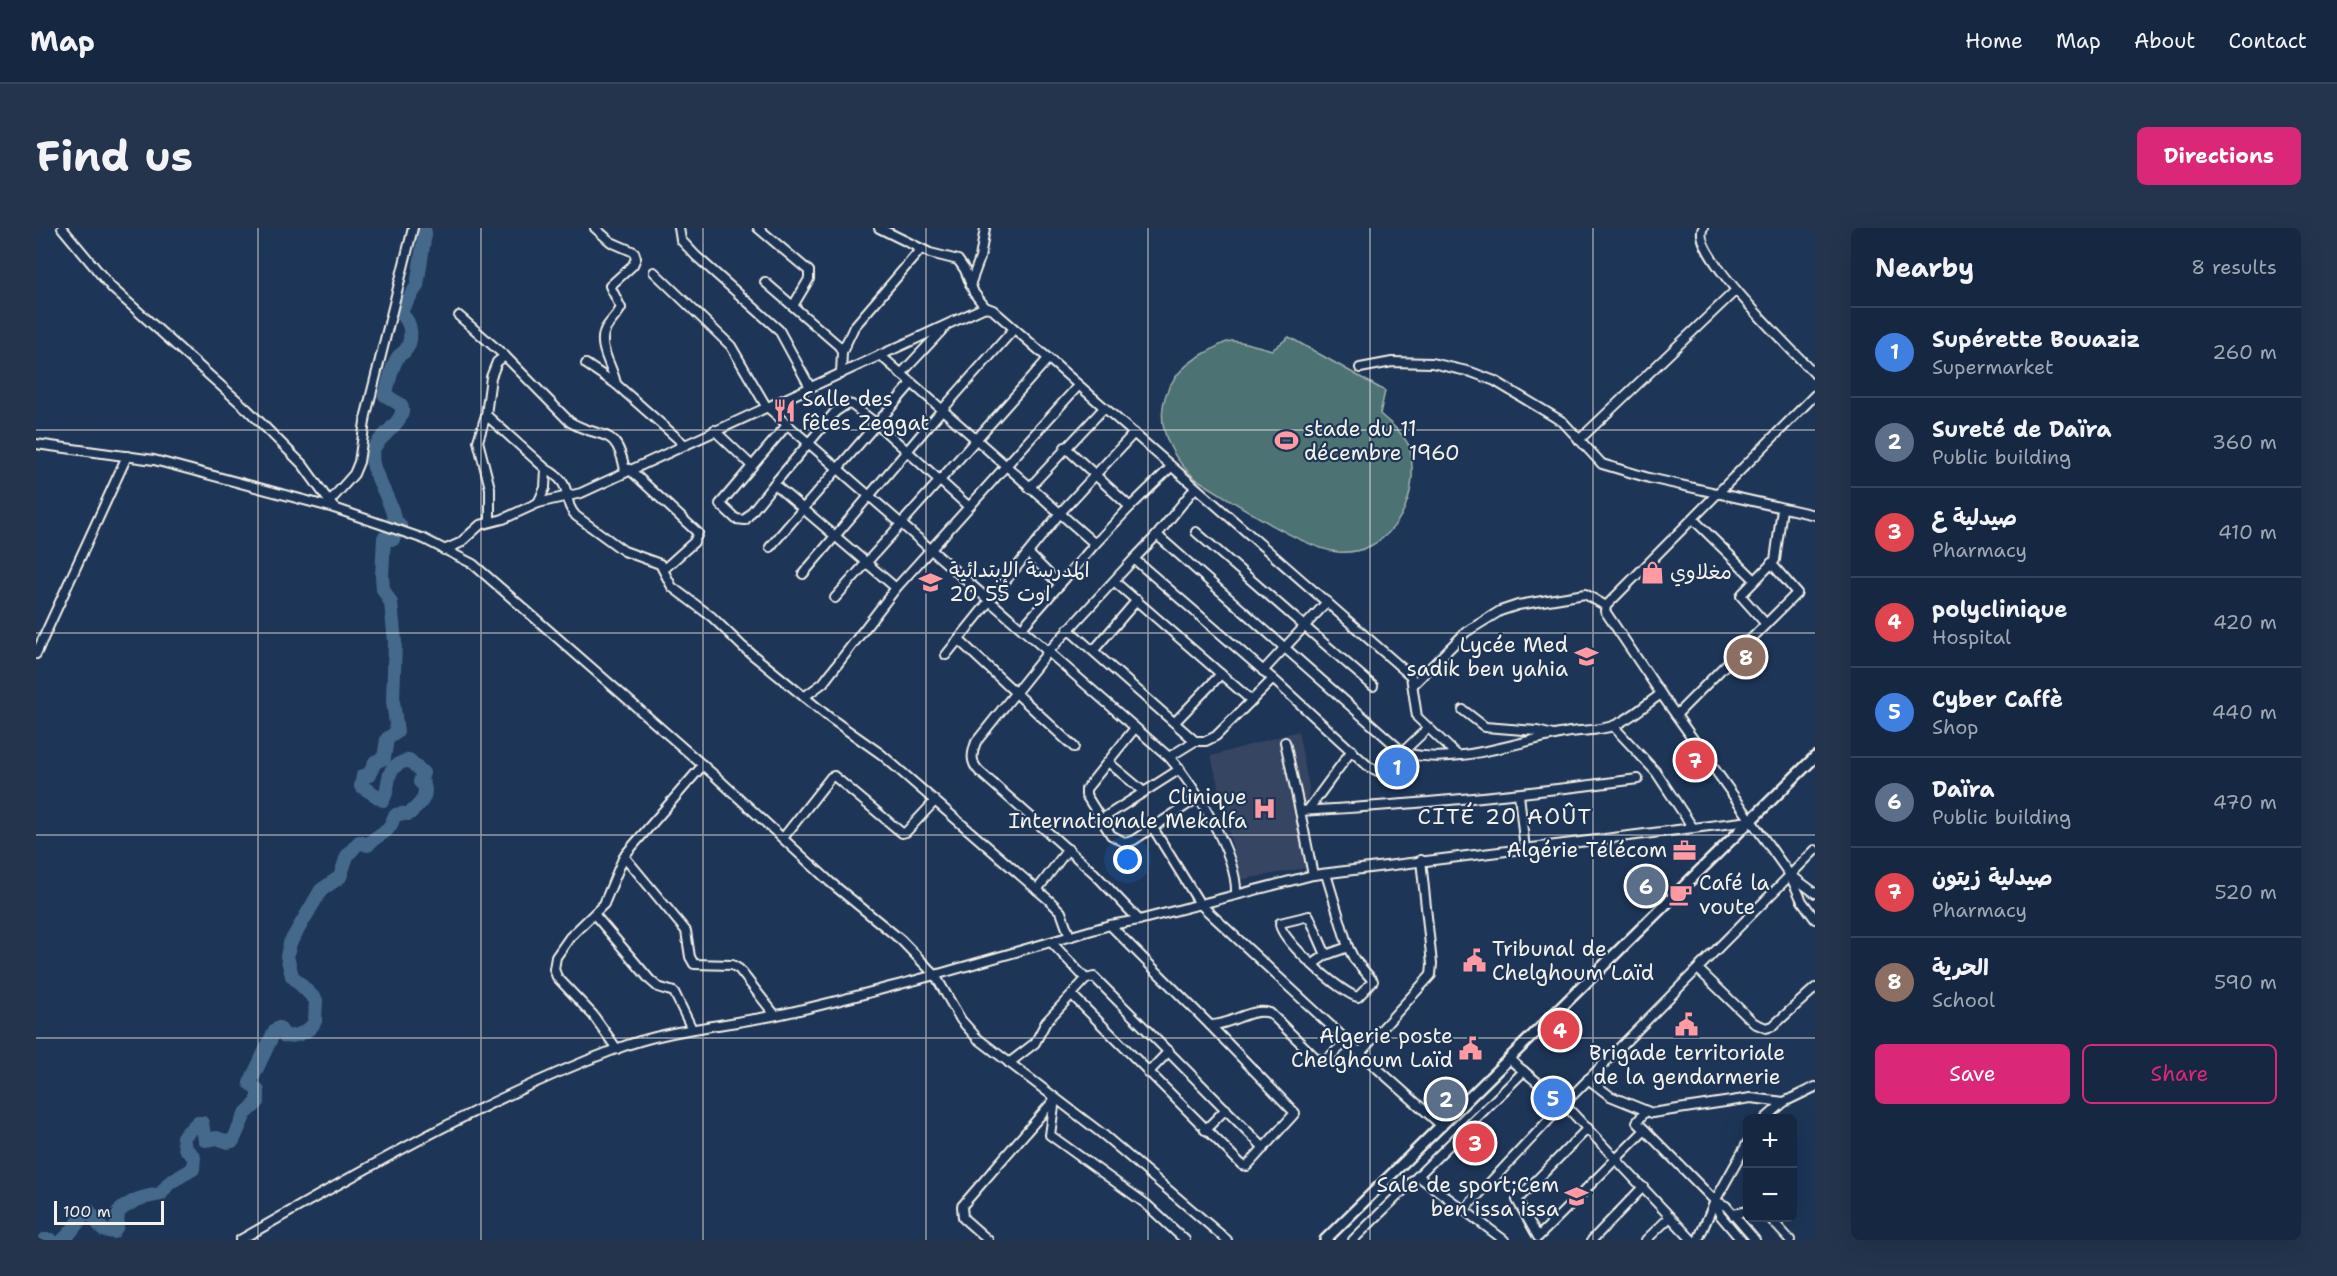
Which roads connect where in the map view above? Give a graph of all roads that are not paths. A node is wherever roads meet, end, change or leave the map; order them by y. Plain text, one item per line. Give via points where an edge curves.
1 (62, 228) edge
2 (413, 228) edge
3 (595, 228) edge
4 (679, 228) edge
5 (758, 228) edge
6 (879, 228) edge
7 (985, 228) edge
8 (1703, 228) edge
9 (921, 249) junction
10 (654, 272) dead end
11 (765, 282) dead end
12 (970, 285) junction
13 (1736, 290) junction
14 (793, 306) junction
15 (985, 307) junction
16 (459, 316) dead end
17 (947, 325) junction
18 (1013, 330) junction
19 (842, 352) junction
20 (880, 355) junction
21 (505, 356) junction
22 (1047, 360) junction
23 (586, 364) dead end
24 (1360, 368) dead end
25 (841, 374) junction
26 (1815, 374) edge
27 (901, 375) junction
28 (616, 384) junction
29 (911, 384) junction
30 (810, 387) junction
31 (1078, 387) junction
32 (1815, 394) edge
33 (766, 406) junction
34 (1104, 408) junction
35 (940, 411) junction
36 (486, 415) junction
37 (877, 424) junction
38 (787, 425) junction
39 (714, 430) junction
40 (1134, 433) junction
41 (976, 439) junction
42 (1579, 440) junction
43 (809, 443) junction
44 (36, 444) edge
45 (685, 445) junction
46 (1065, 447) junction
47 (906, 451) junction
48 (127, 456) junction
49 (752, 465) junction
50 (1005, 466) junction
51 (837, 467) junction
52 (1171, 467) junction
53 (546, 469) junction
54 (627, 470) junction
55 (1095, 475) junction
56 (940, 479) junction
57 (774, 484) junction
58 (1029, 488) junction
59 (1195, 488) junction
60 (1720, 494) junction
61 (569, 495) junction
62 (871, 496) junction
63 (538, 503) junction
64 (332, 505) junction
65 (969, 506) junction
66 (1130, 507) junction
67 (1782, 508) junction
68 (804, 509) junction
69 (1060, 513) junction
70 (1815, 515) edge
71 (1694, 520) junction
72 (489, 521) junction
73 (901, 522) junction
74 (1196, 532) dead end
75 (1156, 535) junction
76 (836, 537) junction
77 (1095, 544) junction
78 (770, 547) dead end
79 (444, 549) junction
80 (931, 549) junction
81 (1028, 553) junction
82 (1134, 559) junction
83 (866, 561) junction
84 (1771, 563) junction
85 (664, 569) junction
86 (803, 574) dead end
87 (1755, 580) junction
88 (1115, 582) junction
89 (1060, 585) junction
90 (897, 588) junction
91 (835, 598) dead end
92 (990, 599) junction
93 (1137, 600) junction
94 (1327, 602) junction
95 (1606, 606) junction
96 (1766, 624) junction
97 (1305, 626) junction
98 (1022, 628) junction
99 (1068, 629) junction
100 (960, 641) junction
101 (1285, 647) junction
102 (1094, 650) junction
103 (1048, 652) junction
104 (36, 654) edge
105 (946, 656) dead end
106 (1263, 670) junction
107 (1221, 674) junction
108 (1273, 679) junction
109 (1414, 684) junction
110 (1373, 686) dead end
111 (1015, 692) junction
112 (1661, 694) junction
113 (804, 698) junction
114 (1252, 701) junction
115 (1463, 710) dead end
116 (1676, 715) junction
117 (1175, 722) junction
118 (1613, 726) junction
119 (1135, 728) junction
120 (1427, 729) junction
121 (1554, 735) junction
122 (1195, 741) junction
123 (1285, 742) dead end
124 (1074, 747) dead end
125 (1352, 750) junction
126 (1404, 753) junction
127 (1457, 755) junction
128 (1169, 757) junction
129 (1815, 757) edge
130 (1108, 762) junction
131 (703, 765) junction
132 (1180, 769) junction
133 (1638, 779) dead end
134 (1144, 792) junction
135 (1519, 795) junction
136 (1199, 797) junction
137 (935, 801) junction
138 (1304, 810) junction
139 (1100, 820) junction
140 (1750, 821) junction
141 (1153, 828) junction
142 (1693, 828) junction
143 (783, 838) junction
144 (1068, 849) junction
145 (1525, 850) junction
146 (1815, 850) edge
147 (624, 856) junction
148 (1421, 860) junction
149 (1326, 874) junction
150 (1313, 875) junction
151 (1790, 875) junction
152 (1037, 890) junction
153 (1815, 893) edge
154 (1236, 894) junction
155 (1802, 901) junction
156 (1200, 904) junction
157 (594, 915) junction
158 (1815, 919) edge
159 (1138, 920) junction
160 (1110, 925) junction
161 (1070, 937) junction
162 (1051, 942) junction
163 (1348, 947) junction
164 (1326, 955) junction
165 (1313, 964) junction
166 (1699, 970) junction
167 (935, 975) junction
168 (1086, 980) junction
169 (1815, 988) edge
170 (1073, 996) junction
171 (775, 1015) junction
172 (1210, 1025) junction
173 (692, 1029) junction
174 (1346, 1042) junction
175 (617, 1049) junction
176 (1169, 1051) junction
177 (1360, 1053) junction
178 (1509, 1059) junction
179 (1009, 1063) junction
180 (1524, 1071) junction
181 (1148, 1073) junction
182 (1588, 1079) junction
183 (1815, 1088) edge
184 (1054, 1099) junction
185 (1784, 1102) junction
186 (1564, 1104) junction
187 (1226, 1109) junction
188 (1645, 1112) junction
189 (1771, 1114) edge
190 (1442, 1126) junction
191 (1588, 1128) junction
192 (1205, 1130) junction
193 (1645, 1130) junction
194 (1264, 1148) junction
195 (1743, 1151) edge
196 (1615, 1159) junction
197 (1418, 1176) junction
198 (1643, 1187) junction
199 (1715, 1201) junction
200 (1464, 1209) junction
201 (1743, 1212) edge
202 (1732, 1214) junction
203 (1671, 1217) junction
204 (1774, 1222) edge
205 (1537, 1238) edge
206 (240, 1240) edge
207 (988, 1240) edge
208 (1185, 1240) edge
209 (1227, 1240) edge
210 (1325, 1240) edge
211 (1353, 1240) edge
212 (1504, 1240) edge
213 (1592, 1240) edge
214 (1646, 1240) edge
215 (1692, 1240) edge
216 (1698, 1240) edge
217 (1741, 1240) edge
218 (1755, 1240) edge
219 (1790, 1240) edge

1 - 64 street via 112,288 303,465
2 - 64 street via 358,462
3 - 28 street via 611,242 634,252 636,258 610,286 621,308 606,329 603,347
4 - 30 street via 681,240 779,330
5 - 14 street via 809,271 809,279
6 - 9 street
7 - 12 street
8 - 13 street via 1700,239 1705,250
9 - 12 street via 958,260
9 - 19 street via 854,327
10 - 33 street via 731,346
11 - 14 street
12 - 15 street
13 - 26 street
13 - 42 street
14 - 19 street
15 - 17 street
15 - 18 street
16 - 21 street
17 - 20 street
17 - 27 street
18 - 22 street
18 - 35 street
19 - 25 street
20 - 25 street
20 - 27 street
21 - 36 street via 497,362 491,377
21 - 54 street via 570,422 610,437
22 - 31 street
22 - 41 street
23 - 28 street
24 - 42 street via 1392,362 1432,363 1471,372 1495,381 1563,422
25 - 30 street
27 - 29 street
28 - 45 street
29 - 35 street
29 - 37 street
30 - 33 street
31 - 34 street
31 - 50 street
32 - 60 street
33 - 38 street
33 - 39 street
34 - 40 street
34 - 46 street
35 - 41 street
35 - 47 street
36 - 53 street
36 - 72 street via 478,446 490,488
37 - 43 street via 847,404 835,412
37 - 47 street
37 - 51 street
38 - 43 street
38 - 49 street
39 - 45 street
39 - 49 street
40 - 52 street
40 - 55 street
41 - 50 street
41 - 56 street
42 - 60 street via 1602,464
43 - 51 street
43 - 57 street
44 - 48 street
45 - 54 street
46 - 55 street
46 - 58 street
47 - 56 street
47 - 62 street
48 - 64 street
48 - 104 street
49 - 57 street via 720,502 736,519 745,520
50 - 58 street
50 - 65 street
51 - 62 street
51 - 68 street
52 - 59 street
52 - 66 street
53 - 61 street via 558,477
53 - 63 street via 545,488
54 - 61 street
54 - 85 street via 698,532 688,548
55 - 66 street
55 - 69 street
56 - 65 street
56 - 73 street
57 - 68 street
58 - 69 street
59 - 75 street
59 - 94 street
60 - 67 street
60 - 71 street
61 - 63 street
61 - 85 street via 570,509 576,516 624,551 654,561
62 - 73 street
62 - 76 street
63 - 72 street
64 - 79 street
65 - 80 street
66 - 77 street
67 - 70 street
67 - 84 street
68 - 76 street
68 - 78 street
69 - 77 street
69 - 81 street
71 - 87 street
71 - 95 street
72 - 79 street via 460,543
73 - 80 street
73 - 83 street
74 - 97 street
75 - 82 street
75 - 101 street
76 - 83 street
76 - 86 street
77 - 89 street
79 - 131 street via 493,580
80 - 90 street
80 - 92 street
81 - 89 street
81 - 92 street
82 - 88 street
82 - 106 street
83 - 90 street
83 - 91 street
84 - 87 street
84 - 96 street via 1797,593
85 - 113 street via 672,587
87 - 96 street via 1742,599
88 - 93 street
88 - 99 street
89 - 98 street
90 - 113 street via 823,683
92 - 98 street
92 - 100 street
93 - 102 street
93 - 107 street
94 - 97 street
94 - 109 street via 1411,676
95 - 109 street via 1585,594 1500,610 1466,632
95 - 112 street via 1608,618
96 - 116 street
97 - 101 street
97 - 110 street
98 - 103 street
99 - 102 street
99 - 103 street
100 - 105 street
100 - 111 street
101 - 106 street
101 - 126 street
102 - 117 street
103 - 111 street
103 - 119 street
106 - 108 street
107 - 114 street
107 - 117 street
108 - 114 street
108 - 125 street
109 - 120 street via 1414,708
111 - 124 street
111 - 144 street via 976,742 972,752 975,766
112 - 116 street
112 - 118 street
113 - 137 street via 881,754
114 - 122 street via 1216,736
115 - 121 street via 1485,727
116 - 140 street
117 - 122 street
118 - 121 street
118 - 142 street via 1656,771
119 - 128 street
119 - 130 street
120 - 126 street
120 - 127 street
121 - 127 street
122 - 128 street
123 - 138 street
125 - 126 street via 1378,771
125 - 138 street
126 - 127 street via 1424,758
128 - 132 street
129 - 140 main road
130 - 134 street
130 - 139 street via 1085,792
131 - 143 street
131 - 147 street
132 - 134 street
132 - 136 street
133 - 135 street
134 - 139 street
135 - 138 street
135 - 145 street
136 - 141 street
136 - 154 street via 1233,868
137 - 143 street via 902,833 834,776
137 - 152 street
138 - 150 street
139 - 141 street via 1111,835 1126,843
140 - 142 street
140 - 151 street
140 - 178 main road
141 - 156 street
142 - 145 street
143 - 167 street via 901,940
144 - 152 street
144 - 159 street
145 - 148 street
146 - 151 street
147 - 157 street via 604,904
147 - 171 street via 686,931 694,964 732,965 739,969
148 - 149 street
148 - 177 street via 1431,975
149 - 150 street
149 - 163 street
150 - 154 street
151 - 153 street
151 - 155 street
151 - 166 street
152 - 161 street via 1060,912
153 - 155 street via 1805,895
154 - 156 street
155 - 158 street
156 - 159 street
156 - 174 street
157 - 173 street via 650,980 674,992
157 - 175 street via 565,944 556,957 554,969 561,984 594,1015
159 - 160 street
160 - 161 street
160 - 172 street
161 - 162 street
162 - 167 street
162 - 168 street
163 - 164 street
163 - 165 street via 1373,981 1362,996 1348,994
164 - 165 street
164 - 165 street via 1309,916 1280,923 1285,937
166 - 169 street via 1754,1023 1766,1028
166 - 182 street
167 - 171 street
167 - 179 street via 961,1020
168 - 170 street
168 - 176 street via 1095,978
170 - 179 street via 1046,1022 1035,1043
170 - 181 street
171 - 173 street
172 - 174 street via 1253,1012 1270,1013 1321,1060
172 - 194 street via 1295,1113
173 - 175 street
174 - 177 street
175 - 206 street via 494,1100 373,1163
176 - 181 street
176 - 187 street
177 - 190 street
178 - 180 street
178 - 190 main road
179 - 184 street
180 - 186 street
180 - 197 street
181 - 192 street
182 - 186 street
182 - 188 street via 1610,1096
183 - 185 street
184 - 207 street via 962,1206 963,1218
184 - 208 street via 1050,1135 1146,1204
184 - 209 street via 1105,1136
185 - 188 street via 1752,1098
185 - 189 street
186 - 191 street
186 - 200 street
187 - 192 street
187 - 194 street
188 - 193 street via 1637,1122
190 - 210 main road
191 - 196 street
191 - 205 street via 1517,1200
192 - 194 street via 1244,1166
193 - 196 street
193 - 199 street
195 - 199 street
196 - 198 street
196 - 205 street
197 - 200 street
197 - 211 street
198 - 203 street
198 - 213 street
199 - 202 street
199 - 216 street
199 - 217 street via 1720,1215
200 - 212 street
201 - 202 street
202 - 218 street
203 - 214 street
203 - 215 street
204 - 219 street

